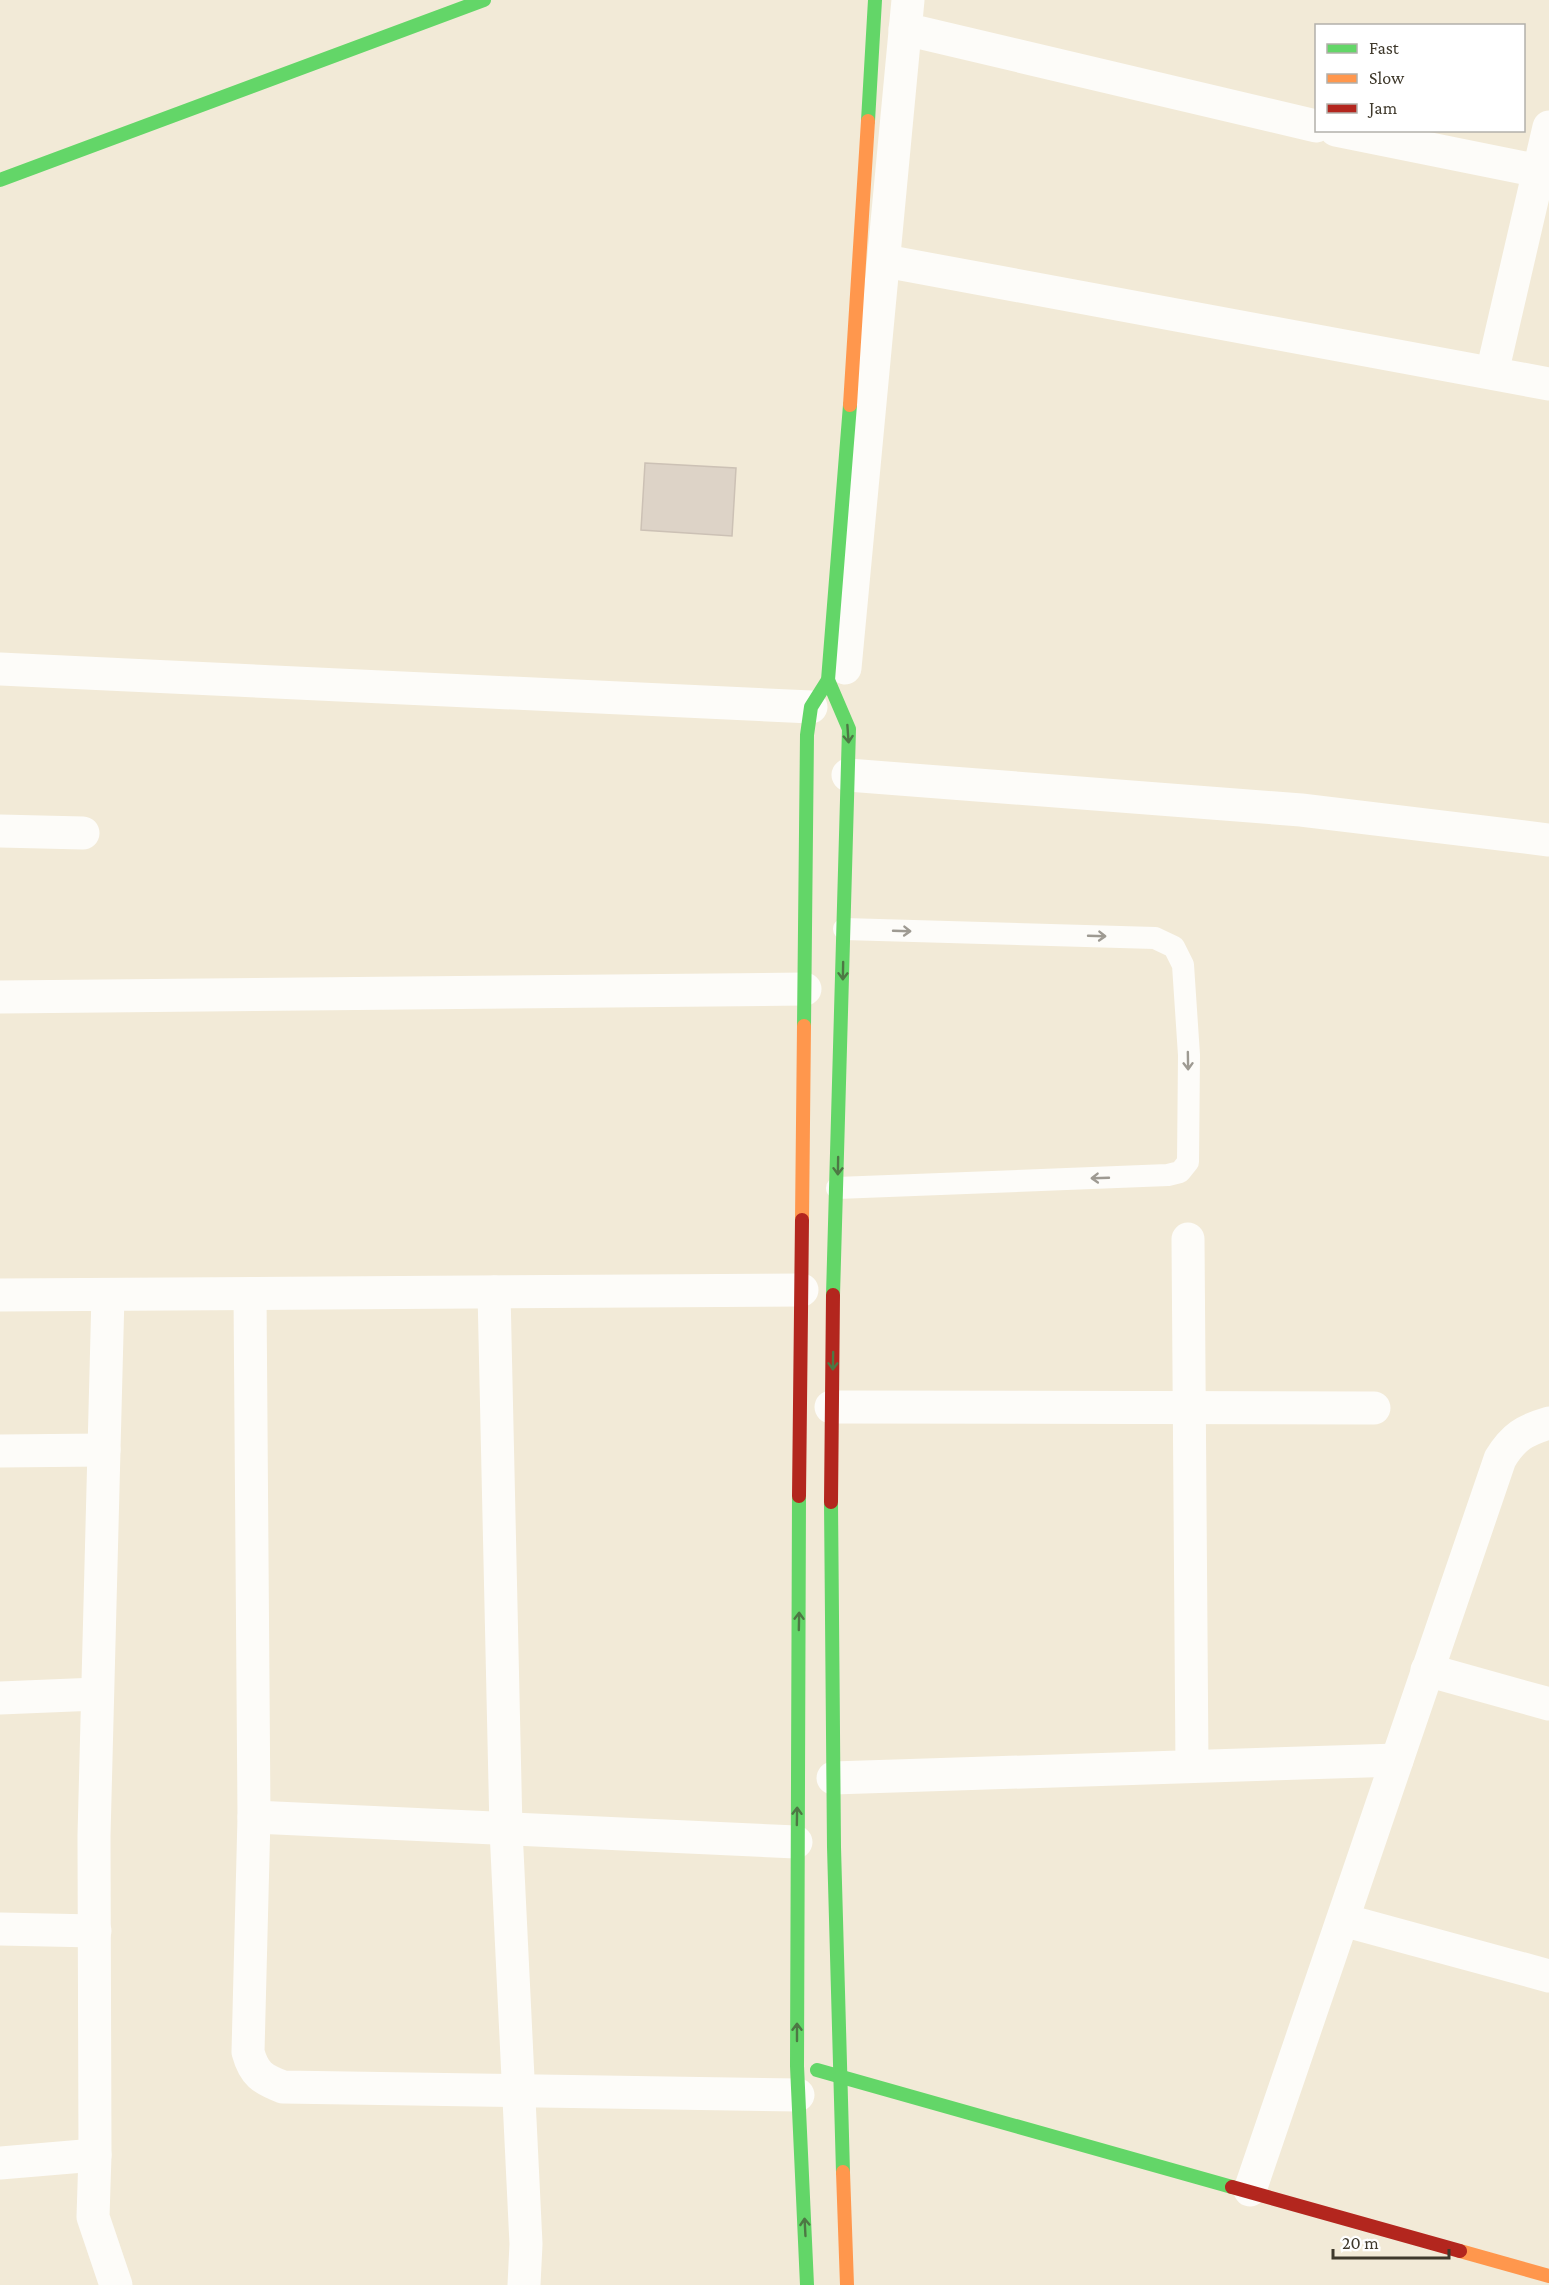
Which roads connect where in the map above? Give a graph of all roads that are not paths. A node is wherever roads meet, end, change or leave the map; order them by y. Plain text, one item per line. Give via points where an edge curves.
1 (484, 0) edge
2 (876, 1) edge
3 (907, 15) edge
4 (1315, 125) edge
5 (1549, 127) edge
6 (1346, 132) edge
7 (1545, 172) edge
8 (0, 180) edge
9 (885, 261) junction
10 (1492, 373) junction
11 (1549, 384) edge
12 (0, 669) edge
13 (827, 698) junction
14 (848, 775) junction
15 (0, 831) edge
16 (83, 833) dead end
17 (1549, 840) edge
18 (844, 929) junction
19 (805, 989) junction
20 (0, 997) edge
21 (837, 1188) junction
22 (1188, 1239) dead end
23 (802, 1290) junction
24 (494, 1292) junction
25 (250, 1294) junction
26 (108, 1295) junction
27 (0, 1296) edge
28 (831, 1407) junction
29 (1191, 1408) junction
30 (1374, 1408) dead end
31 (1549, 1423) edge
32 (104, 1450) junction
33 (0, 1451) edge
34 (1427, 1670) junction
35 (97, 1694) junction
36 (0, 1698) edge
37 (1549, 1704) edge
38 (1397, 1760) junction
39 (1192, 1766) junction
40 (833, 1778) junction
41 (254, 1817) junction
42 (506, 1830) junction
43 (796, 1842) junction
44 (1343, 1920) junction
45 (0, 1929) edge
46 (94, 1931) junction
47 (1549, 1976) edge
48 (839, 2074) junction
49 (798, 2080) junction
50 (518, 2089) junction
51 (94, 2155) junction
52 (0, 2163) edge
53 (1250, 2190) junction
54 (1549, 2276) edge
55 (116, 2285) edge
56 (524, 2285) edge
57 (807, 2285) edge
58 (847, 2285) edge

1 - 8 main road
2 - 13 main road via 845,489
3 - 4 street
3 - 9 street
5 - 7 street
6 - 7 street
7 - 10 street
9 - 10 street
9 - 13 street
10 - 11 street
12 - 13 street
13 -> 14 main road via 849,729
13 - 19 main road via 807,735
14 - 17 street via 1301,810
14 - 18 main road
15 - 16 street
18 -> 21 main road
18 -> 21 lane via 1155,938 1174,946 1183,965 1189,1055 1188,1162 1180,1172 1168,1175
19 - 20 street
19 - 23 main road
21 -> 28 main road
22 - 29 street
23 - 24 street
43 -> 23 main road
24 - 25 street
24 - 42 street
25 - 26 street
25 - 41 street
26 - 27 street
26 - 32 street
28 - 29 street
28 - 40 main road
29 - 30 street
29 - 39 street
31 - 34 street via 1527,1430 1511,1441 1500,1459
32 - 33 street
32 - 35 street
34 - 37 street
34 - 38 street
35 - 36 street
35 - 46 street
38 - 39 street
38 - 44 street
39 - 40 street
40 - 48 main road
41 - 42 street
41 - 50 street via 248,2052 254,2071 283,2087
42 - 43 street
42 - 50 street
49 -> 43 main road
44 - 47 street
44 - 53 street
45 - 46 street
46 - 51 street
48 - 49 main road
48 - 53 main road
48 - 58 main road
49 - 50 street
57 -> 49 main road
50 - 56 street via 526,2244
51 - 52 street
51 - 55 street via 93,2217
53 - 54 main road

